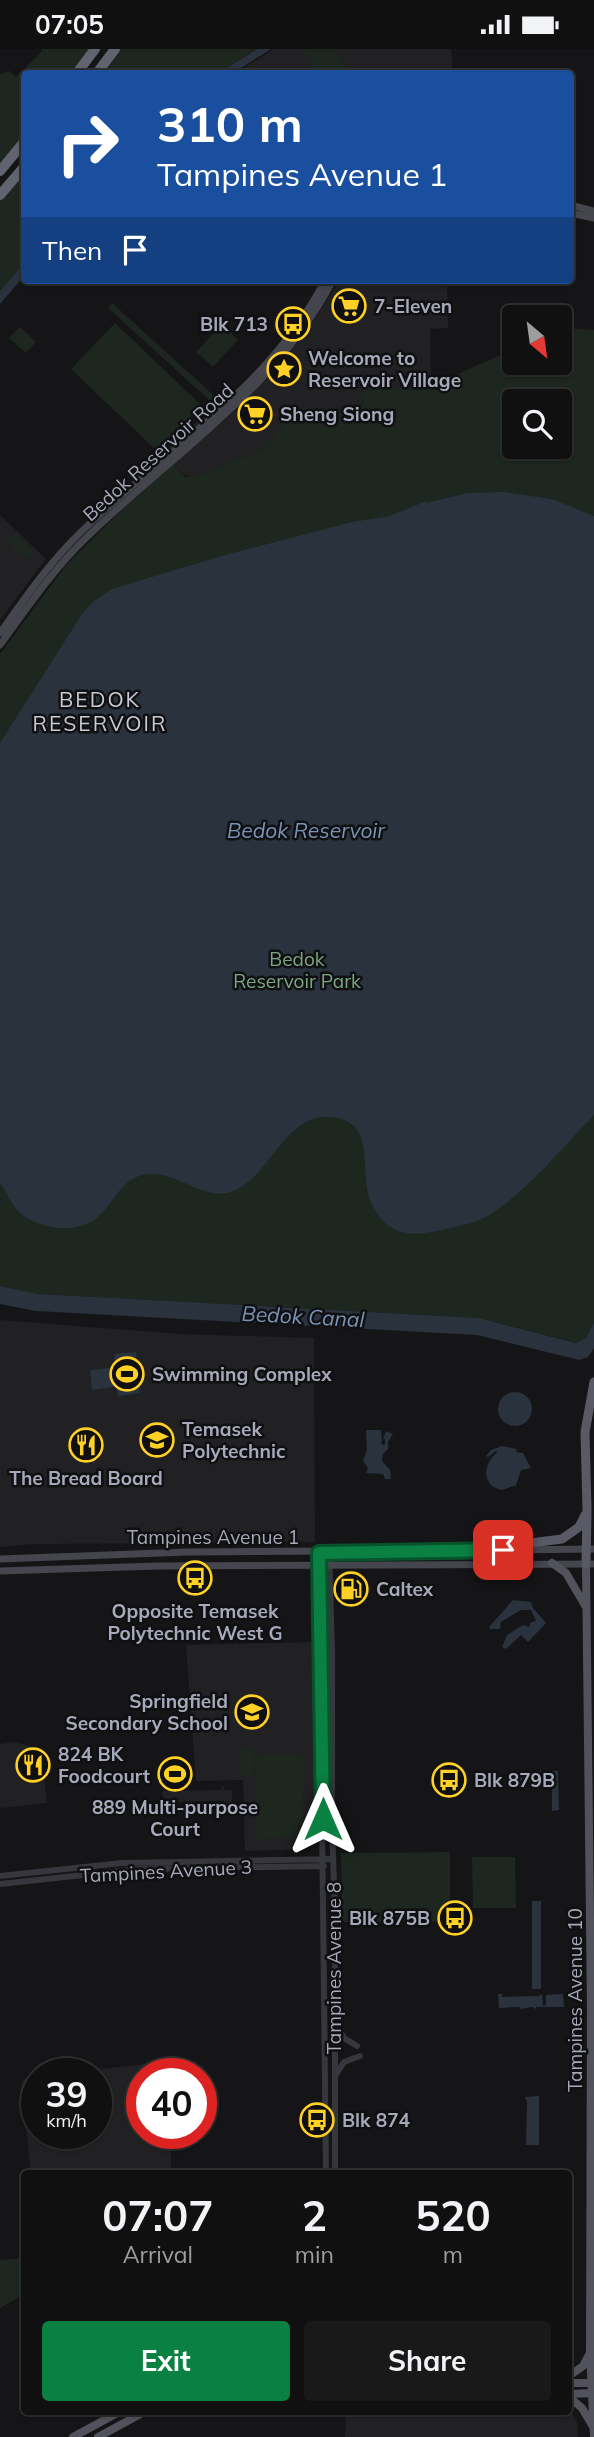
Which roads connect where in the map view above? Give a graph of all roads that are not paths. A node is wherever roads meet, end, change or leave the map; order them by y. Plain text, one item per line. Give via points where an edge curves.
1 (94, 49) edge
2 (115, 49) edge
3 (78, 70) edge
4 (99, 70) edge
5 (21, 146) edge
6 (21, 170) edge
7 (0, 171) edge
8 (0, 195) edge
9 (574, 206) edge
10 (594, 211) edge
11 (574, 214) edge
12 (594, 218) edge
13 (323, 284) edge
14 (331, 284) edge
15 (0, 633) edge
16 (0, 645) edge
17 (594, 1382) edge
18 (587, 1510) junction
19 (589, 1549) edge
20 (476, 1550) junction
21 (188, 1552) junction
22 (371, 1552) junction
23 (319, 1553) junction
24 (328, 1553) junction
25 (0, 1559) edge
26 (552, 1563) junction
27 (372, 1564) junction
28 (590, 1564) edge
29 (188, 1565) junction
30 (320, 1565) junction
31 (329, 1565) junction
32 (0, 1571) edge
33 (586, 1607) junction
34 (322, 1650) junction
35 (332, 1650) junction
36 (333, 1862) junction
37 (323, 1863) junction
38 (0, 1876) edge
39 (0, 1884) edge
40 (334, 2020) junction
41 (356, 2046) dead end
42 (360, 2056) dead end
43 (334, 2078) junction
44 (326, 2170) edge
45 (335, 2170) edge
46 (590, 2351) junction
47 (572, 2374) edge
48 (572, 2383) edge
49 (593, 2383) edge
50 (593, 2393) edge
51 (572, 2395) edge
52 (572, 2398) edge
53 (114, 2415) edge
54 (139, 2415) edge
55 (593, 2433) edge
56 (73, 2437) edge
57 (98, 2437) edge

1 - 3 highway
2 - 4 highway
5 - 7 highway
6 - 8 highway
9 - 10 main road
11 - 12 main road
13 - 15 main road, Bedok Reservoir Road via 300,323 265,363 216,414 69,544
14 - 16 main road, Bedok Reservoir Road via 306,328 285,352 227,413 75,549
17 - 18 highway via 585,1432
18 - 19 highway
18 - 20 highway via 579,1527 562,1539
19 - 20 main road, Tampines Avenue 1
19 - 28 highway
20 - 22 main road, Tampines Avenue 1
21 - 23 main road, Tampines Avenue 1
21 - 25 main road, Tampines Avenue 1
21 - 29 main road
22 - 24 main road, Tampines Avenue 1
22 - 27 main road
23 - 24 main road, Tampines Avenue 1
23 - 30 street, Tampines Avenue 8
24 - 31 street, Tampines Avenue 8
26 - 27 main road, Tampines Avenue 1
26 - 28 main road, Tampines Avenue 1
26 - 33 main road via 566,1573
27 - 31 main road, Tampines Avenue 1
28 - 33 main road, Tampines Avenue 10
29 - 30 main road, Tampines Avenue 1
29 - 32 main road, Tampines Avenue 1
30 - 31 main road, Tampines Avenue 1
30 - 34 street, Tampines Avenue 8
31 - 35 street, Tampines Avenue 8
33 - 46 main road, Tampines Avenue 10
34 - 35 street
34 - 37 street, Tampines Avenue 8
35 - 36 street, Tampines Avenue 8
36 - 37 street, Tampines Avenue 3
36 - 40 street, Tampines Avenue 8
37 - 38 street, Tampines Avenue 3 via 122,1863
37 - 39 street, Tampines Avenue 3 via 139,1869
37 - 44 street, Tampines Avenue 8
40 - 41 street via 340,2035
40 - 43 street, Tampines Avenue 8
42 - 43 street via 344,2062
43 - 45 street, Tampines Avenue 8
46 - 47 main road via 583,2366
46 - 49 main road, Tampines Avenue 10
48 - 49 main road
49 - 50 main road, Tampines Avenue 10
50 - 51 main road
50 - 55 main road, Tampines Avenue 10
52 - 55 main road
53 - 56 main road
54 - 57 main road

